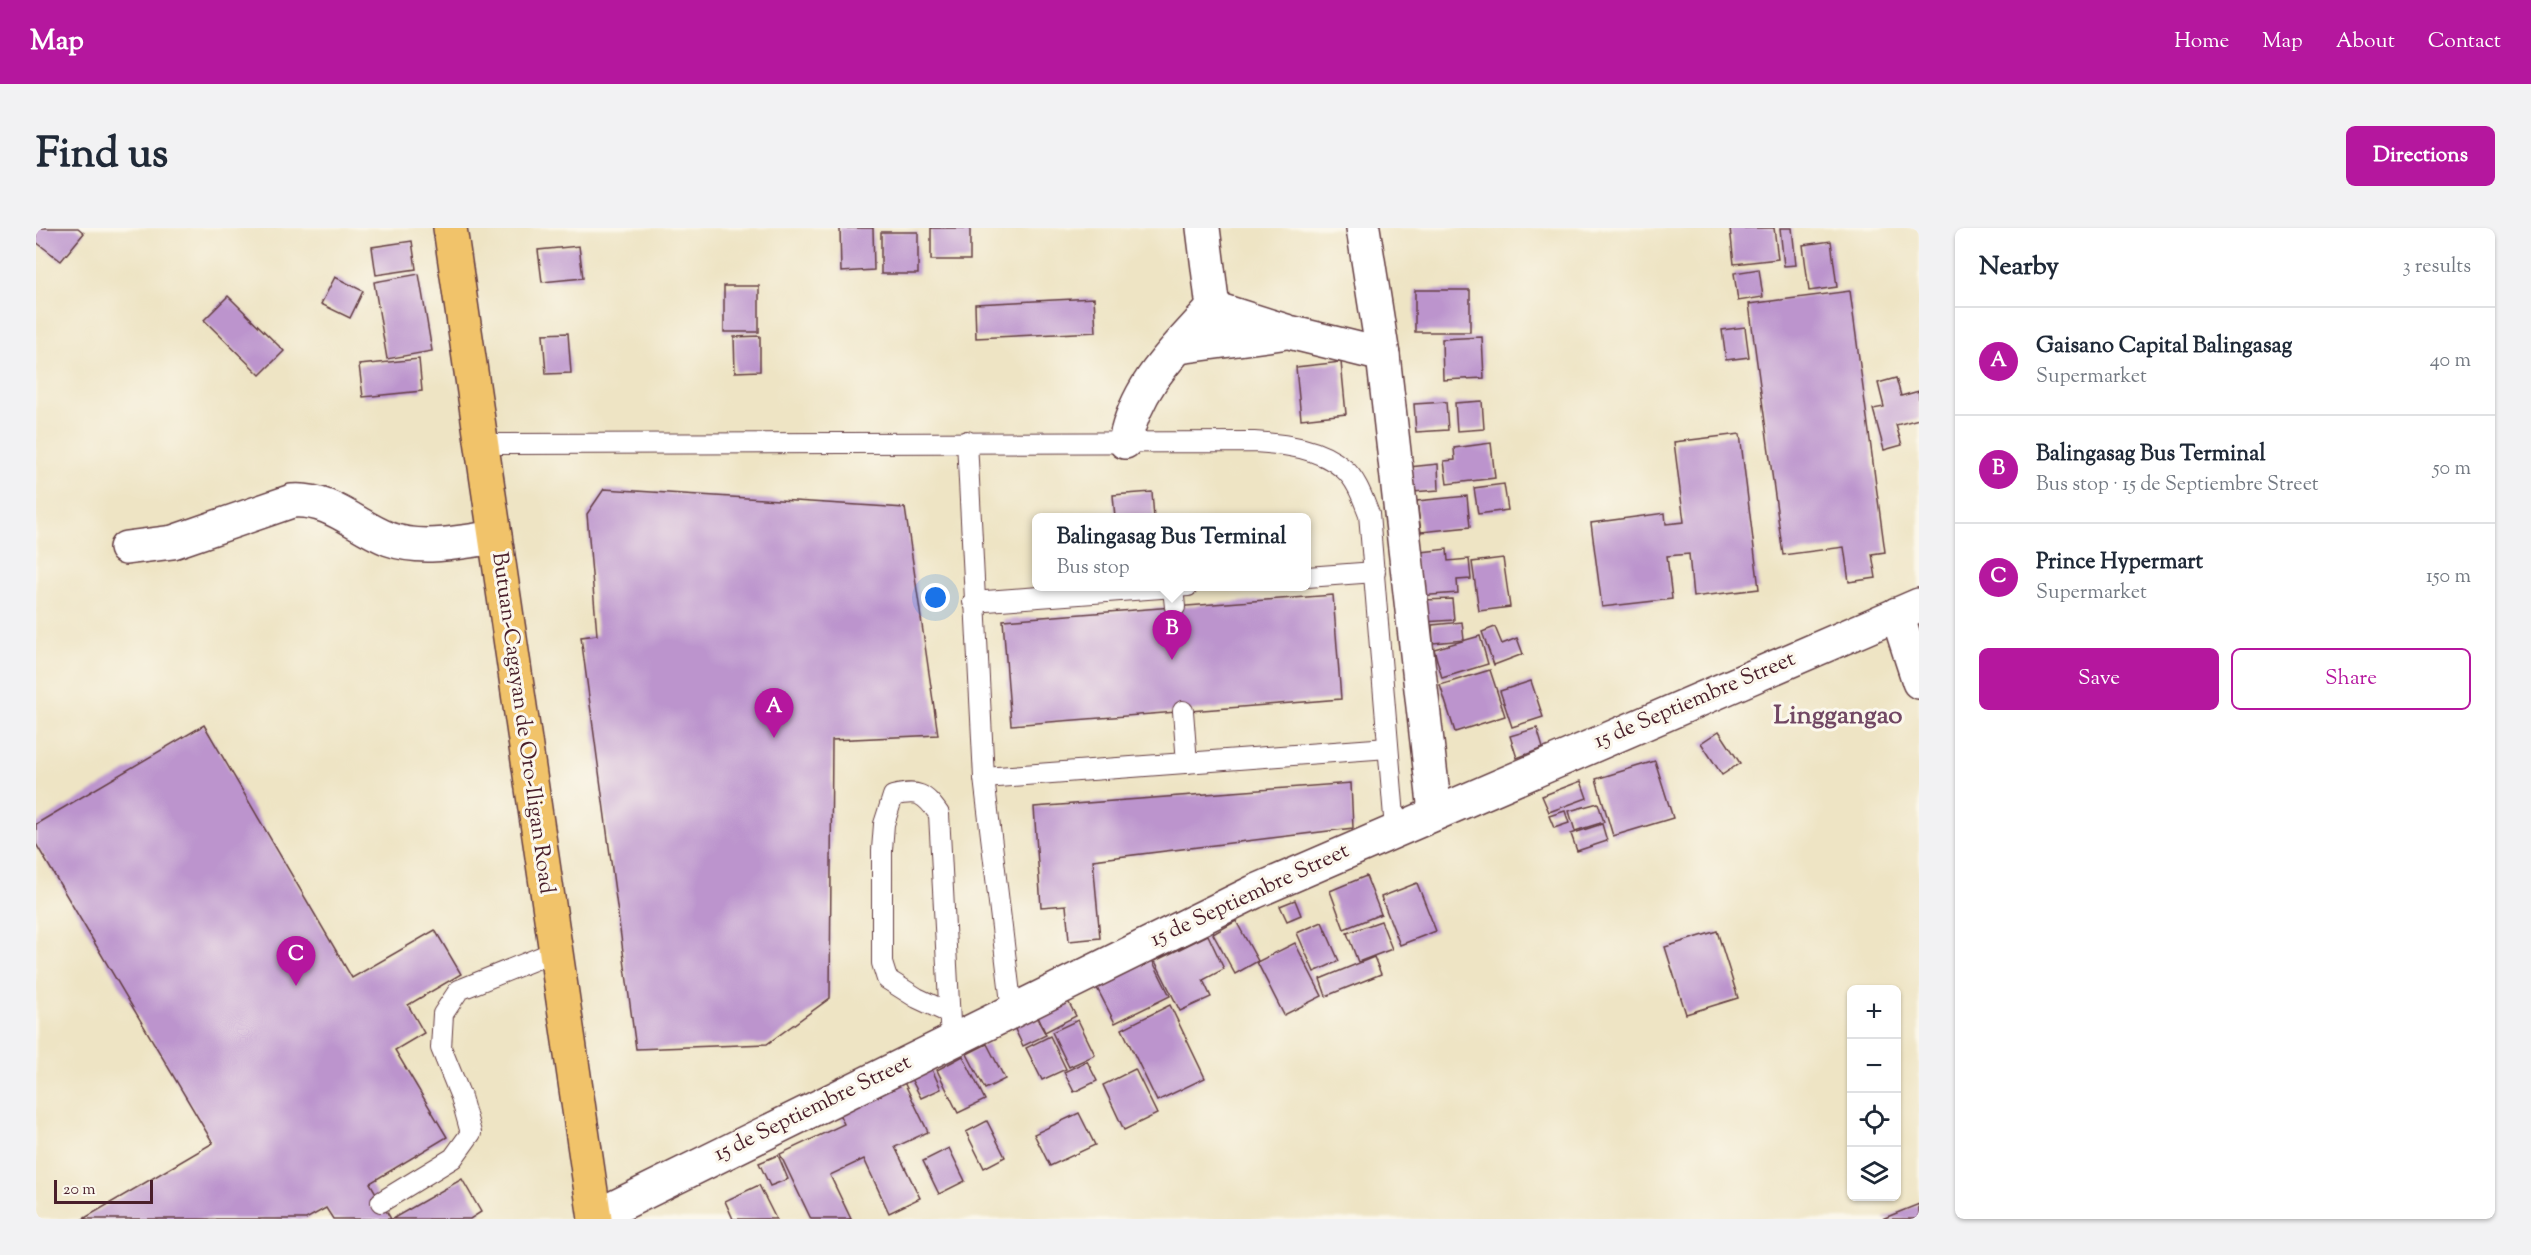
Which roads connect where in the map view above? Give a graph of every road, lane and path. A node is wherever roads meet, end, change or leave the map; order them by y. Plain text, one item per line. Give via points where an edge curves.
1 (450, 228) edge
2 (1203, 228) edge
3 (1363, 228) edge
4 (1213, 308) junction
5 (1289, 332) junction
6 (1179, 347) junction
7 (1383, 355) junction
8 (967, 441) junction
9 (1125, 442) junction
10 (482, 444) junction
11 (495, 537) junction
12 (126, 548) dead end
13 (1375, 572) junction
14 (1311, 578) edge
15 (1126, 591) edge
16 (1180, 591) edge
17 (973, 602) junction
18 (1175, 607) dead end
19 (1908, 610) edge
20 (1919, 682) edge
21 (1183, 711) dead end
22 (1388, 748) junction
23 (1187, 763) junction
24 (984, 778) junction
25 (1435, 812) junction
26 (1395, 829) junction
27 (556, 951) junction
28 (1012, 1011) junction
29 (950, 1027) junction
30 (381, 1202) dead end
31 (595, 1218) edge

1 - 10 highway, Butuan-Cagayan de Oro-Iligan Road
2 - 4 street
3 - 7 street
4 - 5 street
4 - 6 street
5 - 6 street
5 - 7 street
6 - 9 street via 1140,396 1130,415
7 - 25 street
8 - 9 lane
8 - 10 lane
8 - 17 lane
9 - 13 lane via 1276,444 1319,454 1345,469 1358,488 1369,514
10 - 11 highway, Butuan-Cagayan de Oro-Iligan Road
11 - 12 street via 453,543 407,543 373,532 332,507 304,500 173,542
11 - 27 highway, Butuan-Cagayan de Oro-Iligan Road
13 - 14 lane
13 - 22 lane
15 - 17 lane
16 - 18 lane
17 - 24 lane
19 - 20 street
19 - 25 street, 15 de Septiembre Street
21 - 23 lane
22 - 23 lane
22 - 26 lane
23 - 24 lane
24 - 28 lane
25 - 26 street, 15 de Septiembre Street
26 - 28 street, 15 de Septiembre Street via 1254,892
27 - 30 lane via 459,990 443,1014 441,1047 471,1133 453,1158
27 - 31 highway, Butuan-Cagayan de Oro-Iligan Road
28 - 29 street, 15 de Septiembre Street
29 - 29 lane via 939,814 928,799 912,792 893,796 884,824 882,963 887,979 917,998
29 - 31 street, 15 de Septiembre Street

